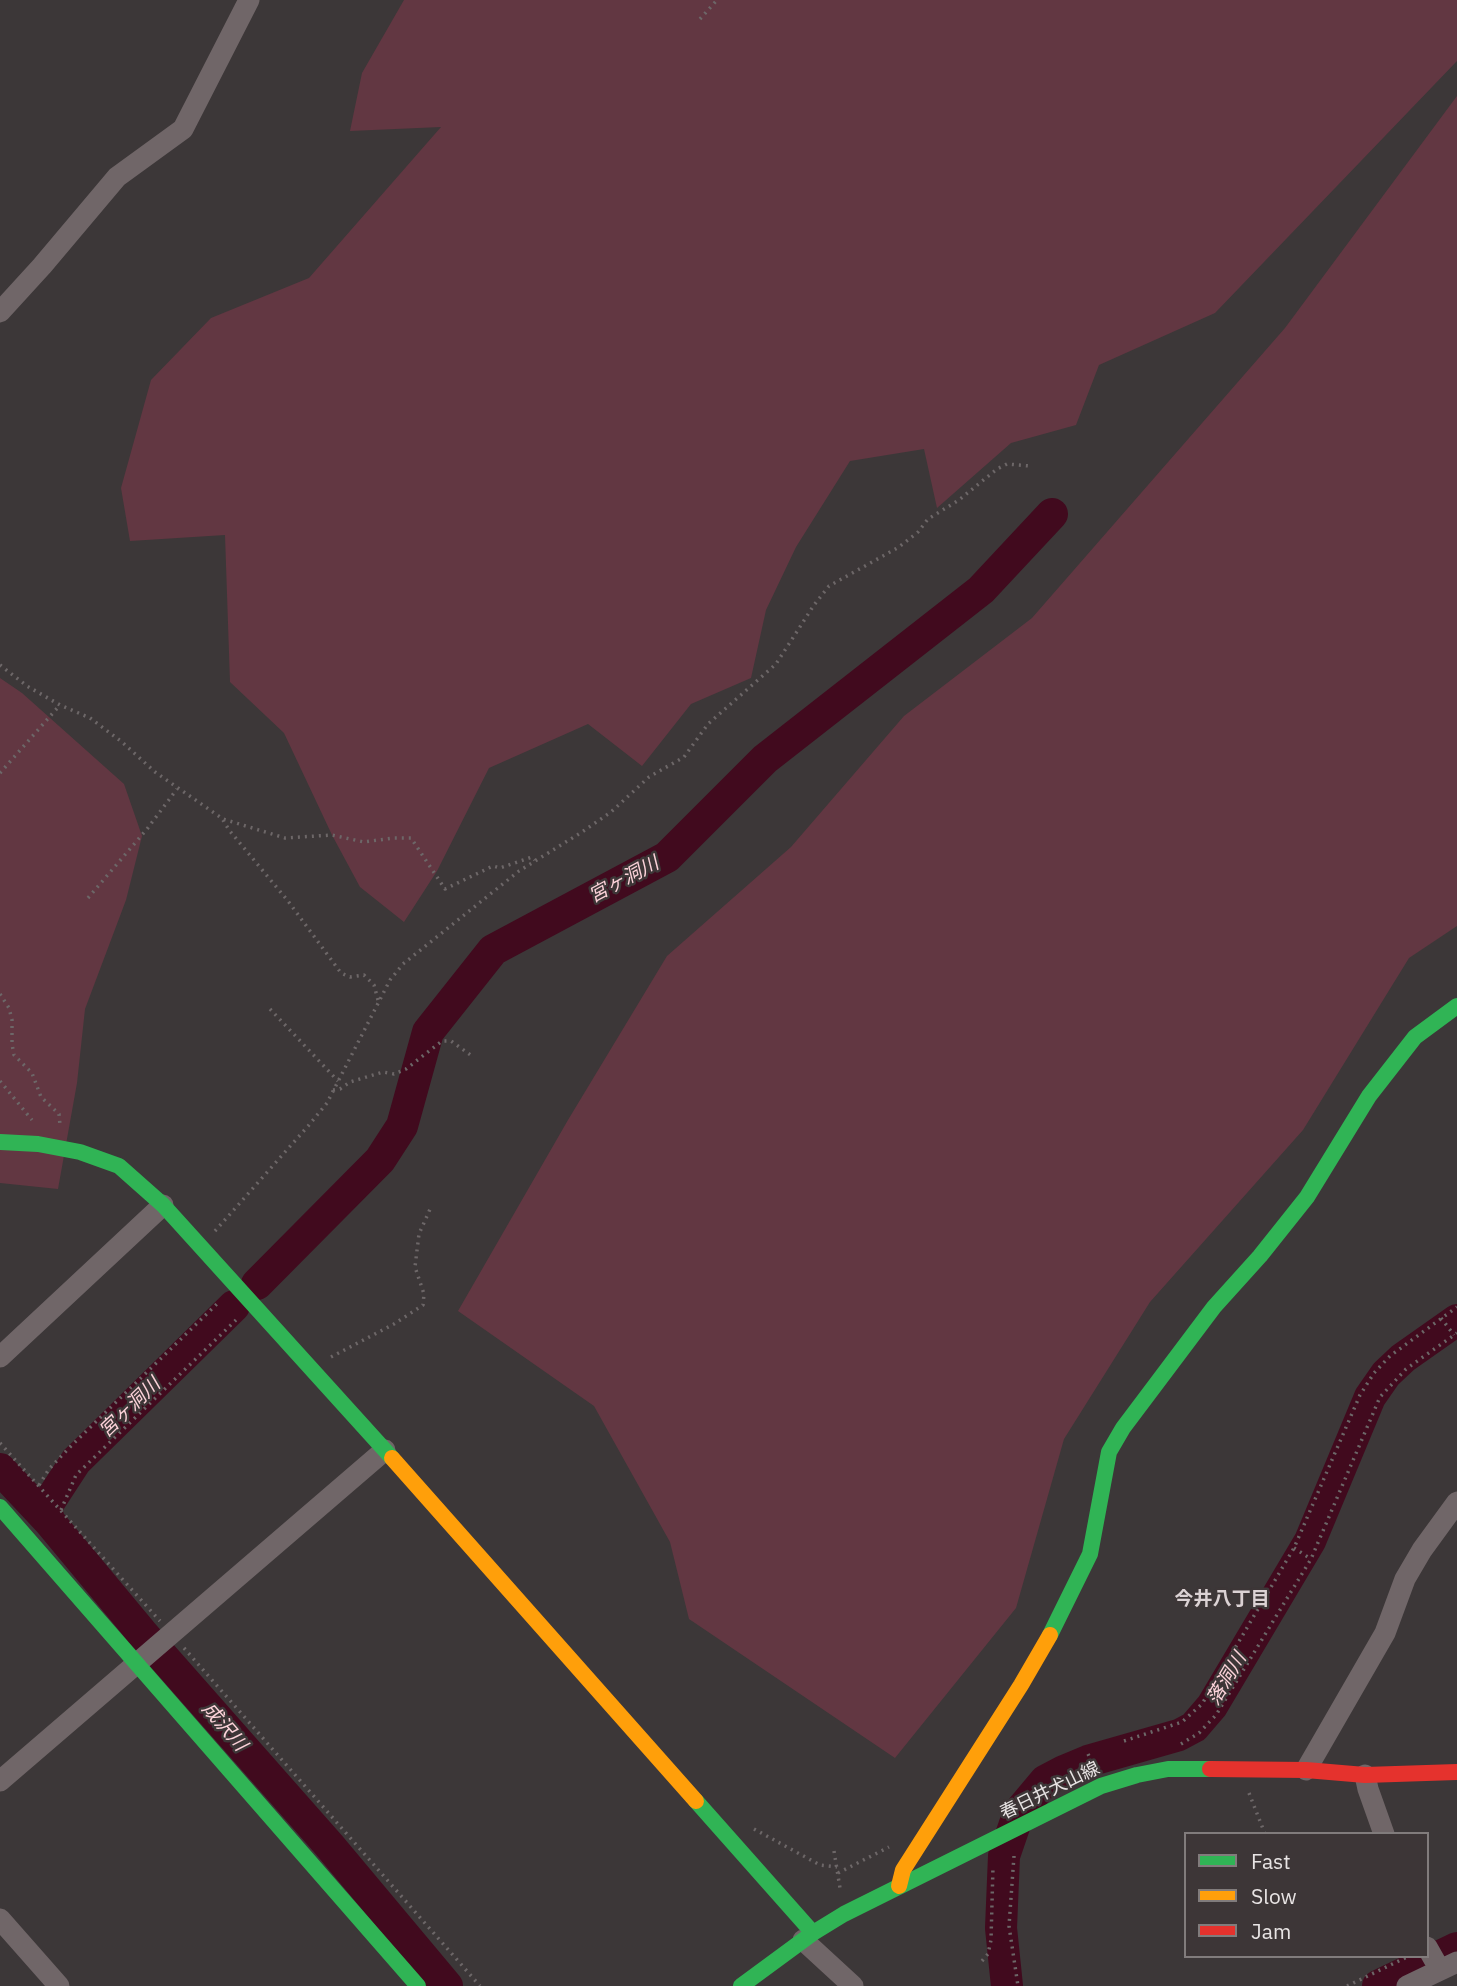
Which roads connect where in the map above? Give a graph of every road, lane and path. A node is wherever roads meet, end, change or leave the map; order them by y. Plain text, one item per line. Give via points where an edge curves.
1 (249, 0) edge
2 (717, 0) edge
3 (700, 19) dead end
4 (0, 312) edge
5 (1030, 466) dead end
6 (0, 665) edge
7 (60, 705) junction
8 (0, 773) edge
9 (178, 788) junction
10 (223, 820) junction
11 (535, 861) junction
12 (88, 898) dead end
13 (0, 994) edge
14 (379, 1002) junction
15 (1457, 1006) edge
16 (270, 1009) dead end
17 (472, 1056) dead end
18 (0, 1081) edge
19 (338, 1082) junction
20 (334, 1090) junction
21 (0, 1142) edge
22 (38, 1144) junction
23 (61, 1148) junction
24 (163, 1205) junction
25 (431, 1207) dead end
26 (201, 1245) junction
27 (236, 1285) junction
28 (253, 1304) junction
29 (1457, 1307) edge
30 (1441, 1319) junction
31 (1454, 1334) edge
32 (0, 1357) edge
33 (310, 1367) junction
34 (0, 1443) edge
35 (385, 1450) junction
36 (39, 1485) junction
37 (1457, 1502) edge
38 (0, 1507) edge
39 (61, 1510) junction
40 (1294, 1548) junction
41 (1310, 1559) junction
42 (172, 1634) junction
43 (136, 1662) junction
44 (1124, 1741) dead end
45 (1176, 1746) dead end
46 (1243, 1770) junction
47 (1306, 1770) junction
48 (1457, 1772) edge
49 (1365, 1775) junction
50 (0, 1781) edge
51 (754, 1829) dead end
52 (1020, 1829) junction
53 (1264, 1832) edge
54 (1383, 1832) edge
55 (995, 1839) junction
56 (895, 1845) dead end
57 (834, 1851) dead end
58 (837, 1867) junction
59 (838, 1874) junction
60 (899, 1886) junction
61 (845, 1914) junction
62 (0, 1919) edge
63 (808, 1936) junction
64 (1429, 1949) edge
65 (1405, 1958) edge
66 (982, 1961) dead end
67 (1449, 1966) edge
68 (59, 1986) edge
69 (418, 1986) edge
70 (480, 1986) edge
71 (741, 1986) edge
72 (852, 1986) edge
73 (1018, 1986) edge
74 (1347, 1986) edge
75 (1406, 1986) edge

1 - 4 street via 183,129 117,177
2 - 3 path
5 - 11 path via 997,468 928,519 900,547 829,586 776,664 708,724 684,757 649,777 611,812
6 - 7 path
7 - 8 path
7 - 9 path via 90,718
9 - 10 path
9 - 12 path
10 - 11 path via 285,838 332,835 364,842 411,838 445,889 493,866 500,868 532,857
10 - 14 path via 341,973 364,975 374,985
11 - 14 path via 404,964
13 - 23 path via 12,1020 14,1055 32,1073 41,1097 59,1114
14 - 19 path
15 - 60 street via 1415,1037 1369,1096 1307,1197 1214,1307 1124,1428 1109,1452 1090,1554 1021,1685 903,1870
16 - 19 path
17 - 20 path via 451,1041 442,1041 394,1074 383,1072
18 - 22 path via 34,1124
19 - 20 path
20 - 26 path via 309,1125
21 - 22 street
22 - 23 street
23 - 24 street via 119,1166
24 - 26 street
24 - 32 street
25 - 33 path via 419,1234 415,1267 423,1305
26 - 27 street
27 - 28 street
27 - 36 path via 72,1445
28 - 33 street
28 - 39 path via 76,1475
29 - 30 path
30 - 31 path
30 - 40 path via 1374,1373 1360,1395
31 - 41 path via 1406,1369 1380,1397
33 - 35 street
34 - 36 path
35 - 42 street
35 - 63 street
36 - 39 path
37 - 47 street via 1405,1579 1385,1633
38 - 43 street
39 - 42 path
40 - 41 path
40 - 44 path via 1202,1704 1182,1722
41 - 45 path via 1216,1714 1199,1733
42 - 43 street
42 - 70 path
43 - 50 street
43 - 69 street
46 - 47 street, 春日井犬山線
46 - 52 street, 春日井犬山線 via 1168,1769 1137,1775 1101,1786
46 - 53 path
47 - 49 street, 春日井犬山線
48 - 49 street, 春日井犬山線
49 - 54 street
51 - 58 path via 821,1865
52 - 55 street, 春日井犬山線
52 - 73 path via 1009,1926
55 - 60 street, 春日井犬山線
55 - 66 path via 991,1940
56 - 59 path
57 - 58 path
58 - 59 path
59 - 61 path
60 - 61 street, 春日井犬山線
61 - 63 street, 春日井犬山線
62 - 68 street
63 - 71 street, 春日井犬山線
63 - 72 street
64 - 67 street
65 - 74 path
67 - 75 street

